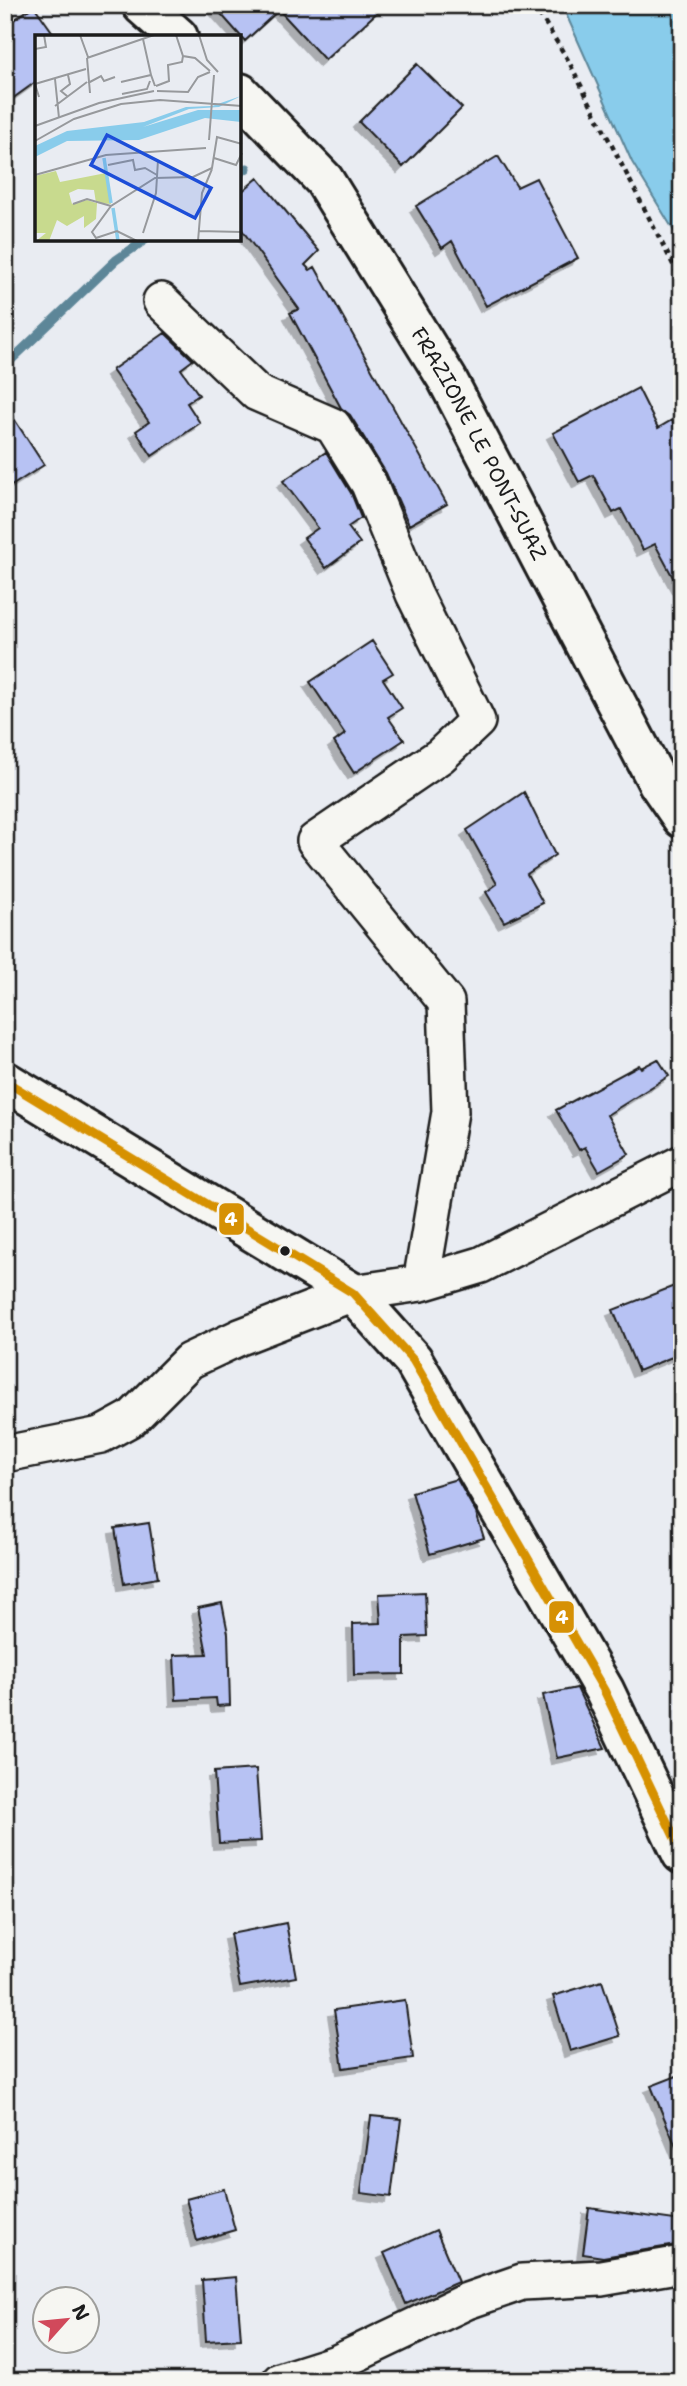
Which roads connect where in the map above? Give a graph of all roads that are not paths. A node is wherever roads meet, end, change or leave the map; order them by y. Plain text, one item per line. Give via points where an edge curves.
1 (142, 5) edge
2 (176, 35) edge
3 (242, 95) edge
4 (161, 301) dead end
5 (682, 818) edge
6 (5, 1081) edge
7 (682, 1163) edge
8 (421, 1283) junction
9 (353, 1293) junction
10 (5, 1454) edge
11 (682, 1854) edge
12 (682, 2264) edge
13 (280, 2381) edge

1 - 2 main road
3 - 5 main road, FRAZIONE LE PONT-SUAZ via 324,180 447,379 658,783
4 - 8 street via 257,393 333,426 369,484 414,594 477,721 440,756 315,841 446,1002 450,1112
6 - 9 main road
7 - 8 street via 481,1265
8 - 9 street
9 - 10 street via 189,1361 132,1418 101,1435
9 - 11 main road via 413,1360 604,1690
12 - 13 street via 601,2278 522,2282 467,2301 337,2363

